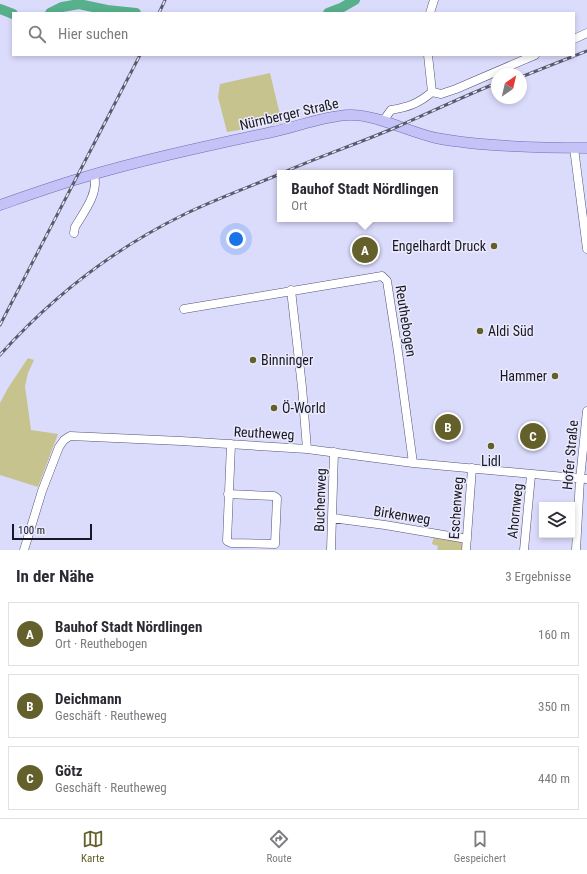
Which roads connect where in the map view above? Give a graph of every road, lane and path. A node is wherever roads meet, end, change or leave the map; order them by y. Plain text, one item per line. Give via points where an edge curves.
1 (434, 0) edge
2 (430, 12) edge
3 (587, 33) edge
4 (575, 39) edge
5 (428, 56) edge
6 (533, 56) edge
7 (432, 92) junction
8 (383, 121) junction
9 (574, 148) junction
10 (587, 148) edge
11 (94, 175) junction
12 (0, 205) edge
13 (74, 233) dead end
14 (587, 250) edge
15 (290, 290) junction
16 (184, 309) dead end
17 (587, 411) edge
18 (231, 444) junction
19 (307, 448) junction
20 (334, 452) junction
21 (413, 463) junction
22 (472, 468) junction
23 (531, 475) junction
24 (584, 479) edge
25 (228, 494) junction
26 (332, 518) junction
27 (467, 539) junction
28 (24, 550) edge
29 (331, 550) edge
30 (466, 550) edge
31 (524, 550) edge
32 (576, 550) edge

1 - 2 street
3 - 4 street
5 - 7 street
6 - 7 street via 456,89 441,94
7 - 8 street via 422,101 391,110
8 - 9 main road, Nürnberger Straße via 415,133 455,141
8 - 11 main road, Nürnberger Straße via 360,115 336,116
9 - 10 main road, Nürnberger Straße
9 - 14 street
11 - 12 main road, Nürnberger Straße
11 - 13 street via 96,187
15 - 16 street, Reuthebogen
15 - 19 street
15 - 21 street, Reuthebogen via 382,276 387,281
17 - 24 street, Hofer Straße
18 - 19 street, Reutheweg
18 - 25 street
18 - 28 street, Reutheweg via 68,437 57,454 42,491
19 - 20 street, Reutheweg
20 - 21 street, Reutheweg
20 - 26 street, Buchenweg
21 - 22 street, Reutheweg
22 - 23 street, Reutheweg
22 - 27 street, Eschenweg
23 - 24 street, Reutheweg
23 - 31 street, Ahornweg
24 - 32 street, Hofer Straße
25 - 25 street via 227,541 275,544 277,498
26 - 27 street, Birkenweg
26 - 29 street, Buchenweg
27 - 30 street, Eschenweg

